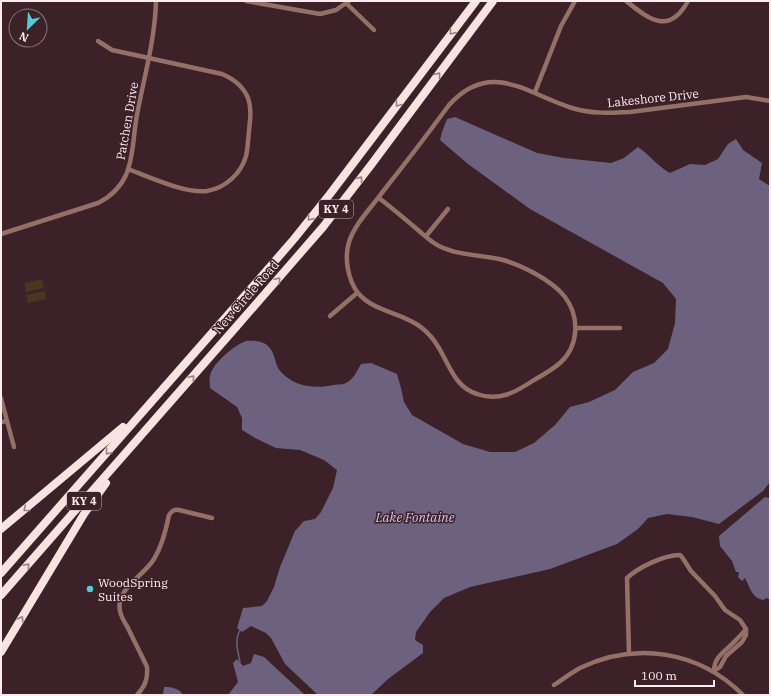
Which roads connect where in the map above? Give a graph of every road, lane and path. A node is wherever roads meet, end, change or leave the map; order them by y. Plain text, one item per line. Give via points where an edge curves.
1 (156, 1) edge
2 (246, 1) edge
3 (476, 1) edge
4 (493, 1) edge
5 (575, 1) edge
6 (626, 1) edge
7 (688, 1) edge
8 (348, 2) edge
9 (374, 30) dead end
10 (98, 42) dead end
11 (148, 58) junction
12 (534, 92) junction
13 (770, 101) edge
14 (128, 169) junction
15 (379, 198) junction
16 (448, 209) dead end
17 (1, 234) edge
18 (426, 236) junction
19 (357, 292) junction
20 (330, 316) dead end
21 (576, 328) junction
22 (620, 328) dead end
23 (162, 391) junction
24 (1, 398) edge
25 (166, 407) junction
26 (7, 421) junction
27 (1, 422) edge
28 (14, 447) dead end
29 (212, 518) dead end
30 (1, 529) edge
31 (1, 573) edge
32 (1, 595) edge
33 (1, 652) edge
34 (629, 654) junction
35 (714, 671) junction
36 (554, 685) dead end
37 (137, 695) edge
38 (743, 695) edge

1 - 11 street, Patchen Drive
2 - 8 street via 315,14 330,12
3 -> 23 highway, New Circle Road / KY 4 via 330,194
25 -> 4 highway, New Circle Road / KY 4 via 322,227
5 - 12 street via 561,26
6 - 7 street via 655,21 676,17
8 - 9 street
10 - 11 street via 112,50
11 - 14 street, Patchen Drive
11 - 14 street via 222,74 234,79 248,97 250,110 246,154 240,168 229,181 208,191 185,189
12 - 13 street, Lakeshore Drive via 573,108 602,113 746,98
12 - 15 street, Lakeshore Drive via 516,85 496,82 484,83 463,93 449,106
14 - 17 street, Patchen Drive via 115,191 98,203
15 - 18 street
15 - 19 street, Lakeshore Drive via 356,228 347,252 348,266
16 - 18 street
18 - 21 street via 439,246 504,260 533,273 564,296 572,311
19 - 20 street
19 - 21 street via 374,306 420,326 438,345 460,383 469,391 484,396 508,395 557,366 572,346
21 - 22 street
23 -> 30 highway via 118,432
23 -> 31 highway, New Circle Road / KY 4
24 - 26 street
32 -> 25 highway, New Circle Road / KY 4
33 -> 25 highway via 84,514
26 - 27 street
26 - 28 street
29 - 37 street via 174,510 154,559 121,597 121,616 147,667 146,682
34 - 35 street via 676,656
34 - 35 street via 627,578 636,570 669,556 680,555 725,610 740,620 746,629 719,656 714,664
34 - 36 street via 586,666
35 - 38 street

